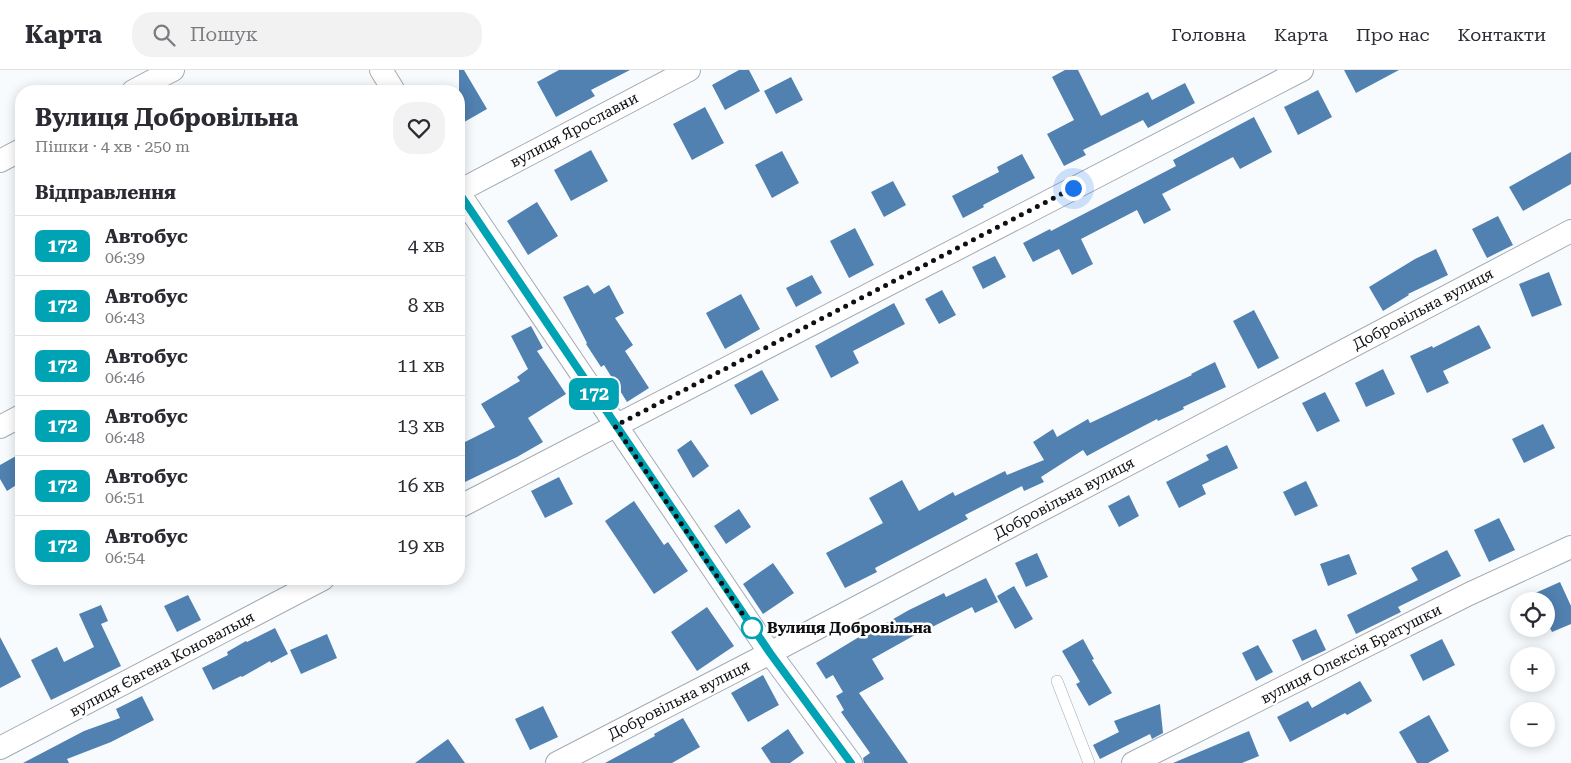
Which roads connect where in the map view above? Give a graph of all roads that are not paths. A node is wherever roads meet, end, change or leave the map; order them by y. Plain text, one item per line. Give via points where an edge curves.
1 (173, 70) edge
2 (381, 70) edge
3 (689, 70) edge
4 (1302, 70) edge
5 (144, 85) edge
6 (390, 85) edge
7 (15, 153) edge
8 (0, 161) edge
9 (465, 189) edge
10 (465, 201) edge
11 (1571, 231) edge
12 (15, 419) edge
13 (615, 426) junction
14 (0, 427) edge
15 (465, 505) edge
16 (1571, 547) edge
17 (312, 585) edge
18 (770, 653) junction
19 (1057, 681) dead end
20 (0, 748) edge
21 (557, 763) edge
22 (851, 763) edge
23 (1089, 763) edge
24 (1133, 763) edge

1 - 5 street
2 - 6 street
3 - 9 street, вулиця Ярославни
4 - 13 street
7 - 8 street
10 - 13 street
11 - 18 street, Добровільна вулиця
12 - 14 street
13 - 15 street
13 - 18 street
16 - 24 street, вулиця Олексія Братушки via 1469,594
17 - 20 street, вулиця Євгена Коновальця
18 - 21 street, Добровільна вулиця
18 - 22 street
19 - 23 lane

